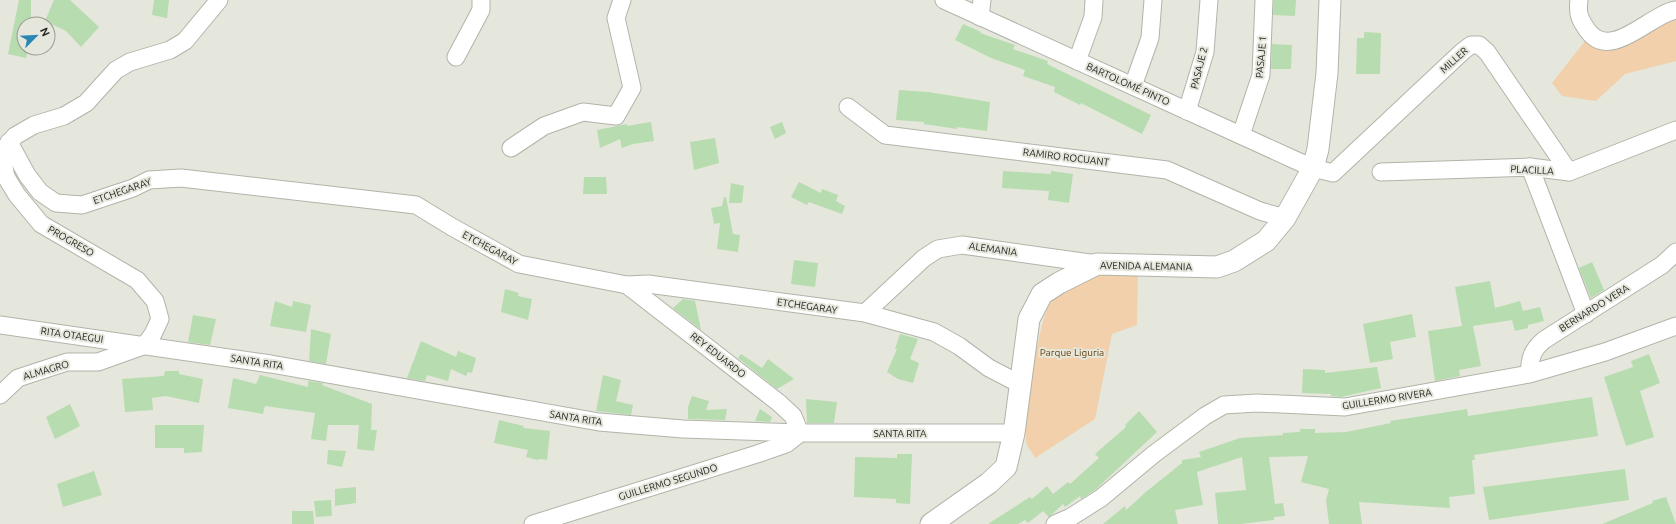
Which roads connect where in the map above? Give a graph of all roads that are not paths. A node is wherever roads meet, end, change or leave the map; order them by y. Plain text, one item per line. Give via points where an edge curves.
1 (219, 0) edge
2 (481, 0) edge
3 (622, 0) edge
4 (944, 0) edge
5 (982, 0) edge
6 (1094, 0) edge
7 (1153, 0) edge
8 (1209, 0) edge
9 (1264, 0) edge
10 (1330, 0) edge
11 (1579, 0) edge
12 (1672, 7) edge
13 (980, 17) junction
14 (456, 57) dead end
15 (1077, 61) junction
16 (1133, 86) junction
17 (848, 107) dead end
18 (1187, 111) junction
19 (1676, 130) edge
20 (1241, 135) junction
21 (511, 148) dead end
22 (3, 149) edge
23 (1530, 167) junction
24 (1313, 168) junction
25 (1381, 172) dead end
26 (1569, 172) junction
27 (1285, 218) junction
28 (1676, 252) edge
29 (1097, 264) junction
30 (627, 285) junction
31 (865, 313) junction
32 (1586, 314) junction
33 (0, 325) edge
34 (1676, 326) edge
35 (145, 345) junction
36 (1530, 374) junction
37 (1020, 384) junction
38 (0, 395) edge
39 (800, 433) junction
40 (1014, 433) junction
41 (533, 524) edge
42 (931, 524) edge
43 (1054, 524) edge

1 - 22 street via 185,41 170,50 130,62 116,70 86,103 64,116 34,125 15,136
2 - 14 street via 481,10
3 - 21 street via 616,18 632,88 616,116 583,112 544,126
4 - 13 street, BARTOLOMÉ PINTO
5 - 13 street
6 - 15 street via 1093,18
7 - 16 street via 1150,38
8 - 18 street, PASAJE 2 via 1205,52
9 - 20 street, PASAJE 1 via 1261,75
10 - 24 main road, AVENIDA ALEMANIA via 1327,73 1318,149
11 - 12 street via 1578,13 1585,27 1601,42 1619,40
13 - 15 street, BARTOLOMÉ PINTO
15 - 16 street, BARTOLOMÉ PINTO
16 - 18 street, BARTOLOMÉ PINTO
17 - 27 street, RAMIRO ROCUANT via 885,135 1167,170 1260,211
18 - 20 street, BARTOLOMÉ PINTO
19 - 26 street, PLACILLA
20 - 24 street, BARTOLOMÉ PINTO
22 - 30 street, ETCHEGARAY via 40,192 56,204 82,204 133,188 149,180 181,178 416,204 519,264
22 - 35 street, PROGRESO via 6,177 41,224 137,280 155,301 160,319
23 - 25 street, PLACILLA
23 - 26 street, PLACILLA
23 - 32 street
24 - 26 street, MILLER via 1333,173 1471,45 1479,45 1487,52
24 - 27 main road, AVENIDA ALEMANIA
27 - 29 main road, AVENIDA ALEMANIA via 1266,241 1234,261 1217,267
28 - 32 street, BERNARDO VERA via 1662,265
29 - 31 street, ALEMANIA via 962,244 944,248 924,258
29 - 37 main road, AVENIDA ALEMANIA via 1042,294 1029,319
30 - 31 street, ETCHEGARAY via 648,284
30 - 39 street, REY EDUARDO via 779,402 794,416
31 - 37 street, ETCHEGARAY via 934,332 989,368
32 - 36 street, BERNARDO VERA via 1535,347 1530,357
33 - 35 street, RITA OTAEGUI
34 - 36 street, GUILLERMO RIVERA via 1605,352
35 - 38 street, ALMAGRO via 98,362 67,362 18,378
35 - 39 street, SANTA RITA via 271,364 598,422 683,429
36 - 43 street, GUILLERMO RIVERA via 1345,407 1224,405 1154,454 1101,498 1071,517
37 - 40 main road, AVENIDA ALEMANIA
39 - 40 street, SANTA RITA
39 - 41 street, GUILLERMO SEGUNDO via 786,444 757,454
40 - 42 main road, AVENIDA ALEMANIA via 1006,467 990,483

